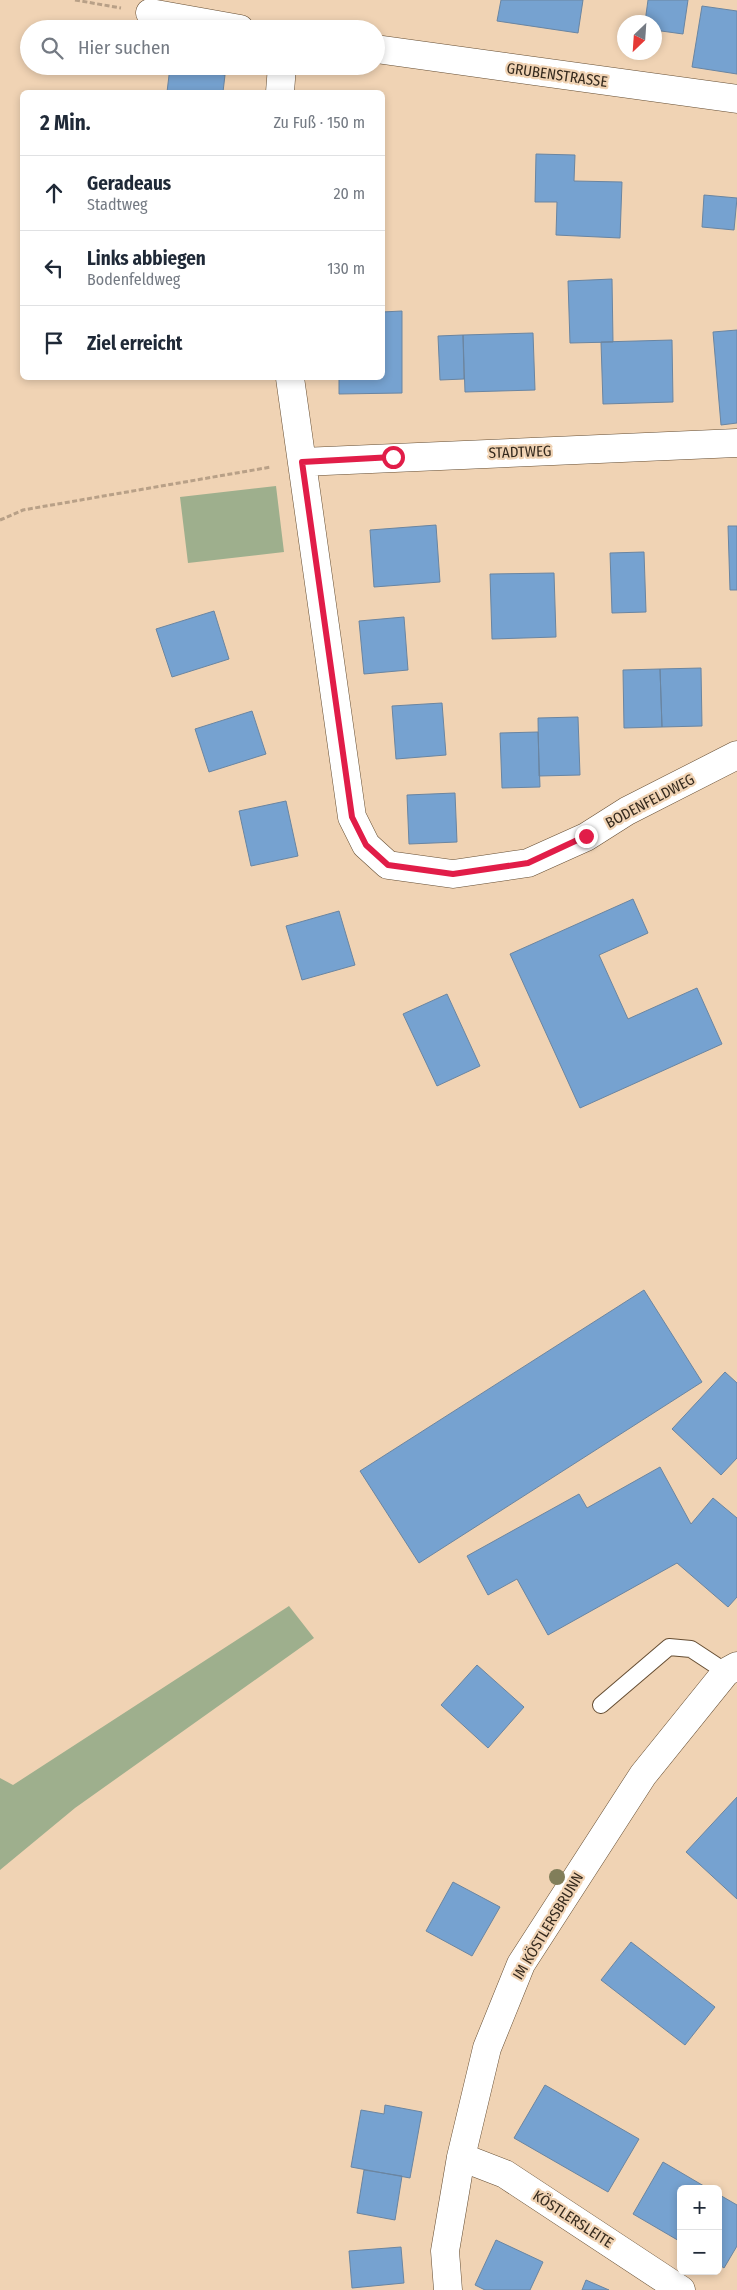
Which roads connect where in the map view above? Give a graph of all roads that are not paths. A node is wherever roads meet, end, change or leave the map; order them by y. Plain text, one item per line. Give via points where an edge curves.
1 (150, 13) road end
2 (189, 20) edge
3 (385, 50) edge
4 (281, 75) edge
5 (280, 90) edge
6 (737, 99) edge
7 (290, 380) edge
8 (737, 443) edge
9 (302, 462) junction
10 (737, 755) edge
11 (732, 1669) edge
12 (601, 1705) dead end
13 (461, 2157) junction
14 (448, 2290) edge
15 (681, 2290) edge

1 - 2 street
3 - 6 street, GRUBENSTRASSE
4 - 5 street
7 - 9 street
8 - 9 street, STADTWEG
9 - 10 street, BODENFELDWEG via 352,817 366,845 388,865 453,874 528,863 586,836 627,811
11 - 12 lane via 691,1648 669,1647
11 - 13 street, IM KÖSTLERSBRUNN via 643,1775 521,1964 487,2048
13 - 14 street, IM KÖSTLERSBRUNN via 445,2251
13 - 15 street, KÖSTLERSLEITE via 505,2174

